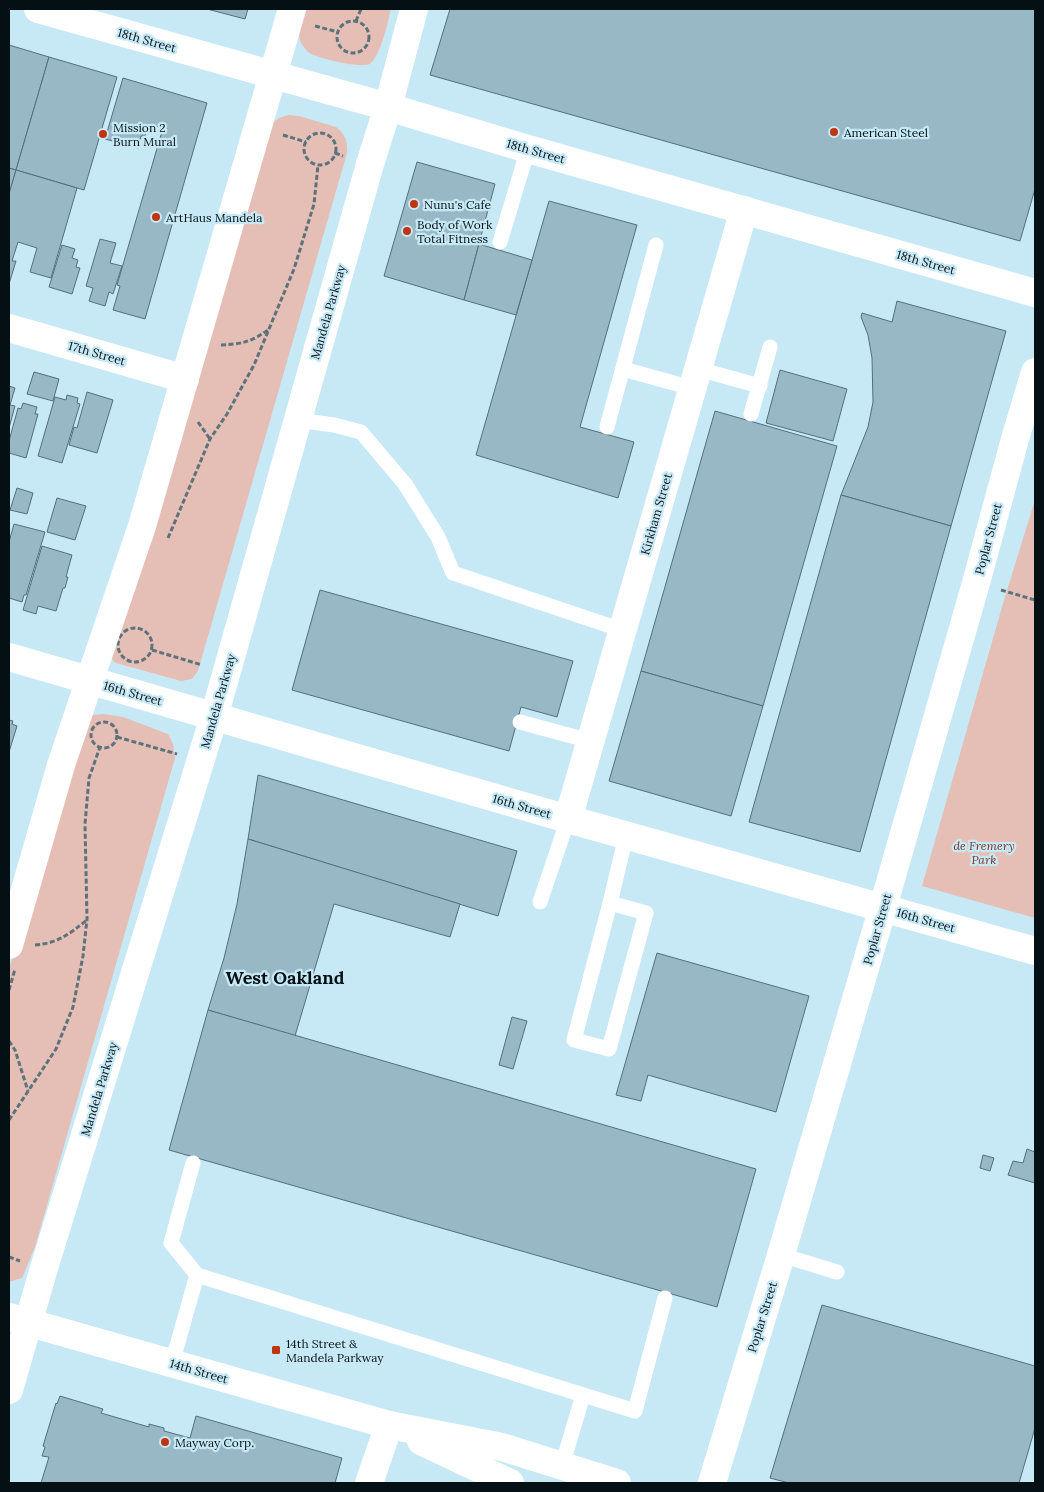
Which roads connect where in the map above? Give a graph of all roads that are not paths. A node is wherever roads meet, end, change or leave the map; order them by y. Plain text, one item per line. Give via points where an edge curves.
1 (38, 9) edge
2 (414, 9) edge
3 (300, 16) edge
4 (273, 76) junction
5 (388, 107) junction
6 (528, 149) junction
7 (744, 210) junction
8 (500, 242) dead end
9 (656, 245) dead end
10 (1035, 293) edge
11 (9, 328) edge
12 (770, 347) dead end
13 (622, 369) junction
14 (1035, 372) edge
15 (185, 379) junction
16 (695, 379) junction
17 (760, 386) junction
18 (752, 414) dead end
19 (297, 420) junction
20 (606, 427) dead end
21 (622, 630) junction
22 (9, 657) edge
23 (89, 680) junction
24 (214, 717) junction
25 (520, 722) dead end
26 (590, 741) junction
27 (568, 819) junction
28 (626, 836) junction
29 (540, 902) dead end
30 (610, 903) junction
31 (883, 907) junction
32 (21, 945) edge
33 (1035, 951) edge
34 (193, 1164) dead end
35 (781, 1255) junction
36 (837, 1272) dead end
37 (197, 1275) junction
38 (665, 1298) dead end
39 (19, 1320) edge
40 (172, 1363) junction
41 (9, 1390) edge
42 (583, 1395) junction
43 (389, 1425) junction
44 (562, 1466) junction
45 (369, 1483) edge
46 (510, 1483) edge
47 (617, 1483) edge
48 (712, 1483) edge

1 - 4 street, 18th Street
2 - 5 street, Mandela Parkway
3 - 4 street
4 - 5 street, 18th Street
4 - 15 street
5 - 6 street, 18th Street
5 - 19 street, Mandela Parkway
6 - 7 street, 18th Street
6 - 8 lane
7 - 10 street, 18th Street
7 - 16 street, Kirkham Street
9 - 13 lane
11 - 15 street, 17th Street
12 - 17 lane
13 - 16 lane
13 - 20 lane
14 - 31 street, Poplar Street
15 - 23 street via 142,526
16 - 17 lane
16 - 21 street, Kirkham Street
17 - 18 lane
19 - 21 lane via 361,432 405,484 438,537 453,573
19 - 24 street, Mandela Parkway
21 - 26 street, Kirkham Street
22 - 23 street, 16th Street
23 - 24 street, 16th Street
23 - 32 street via 61,766
24 - 27 street, 16th Street
24 - 39 street, Mandela Parkway
25 - 26 lane
26 - 27 street, Kirkham Street
27 - 28 street, 16th Street
27 - 29 lane
28 - 30 lane
28 - 31 street, 16th Street
30 - 30 lane via 646,913 609,1049 574,1040
31 - 33 street, 16th Street
31 - 35 street, Poplar Street
34 - 37 lane via 171,1243
35 - 36 lane
35 - 48 street, Poplar Street
37 - 40 lane
37 - 42 lane
38 - 42 lane via 635,1411
39 - 40 street, 14th Street
39 - 41 street, Mandela Parkway
40 - 43 street, 14th Street
42 - 44 lane
43 - 44 street, 14th Street via 502,1447
43 - 45 street
43 - 46 street, 14th Street
44 - 47 street, 14th Street

